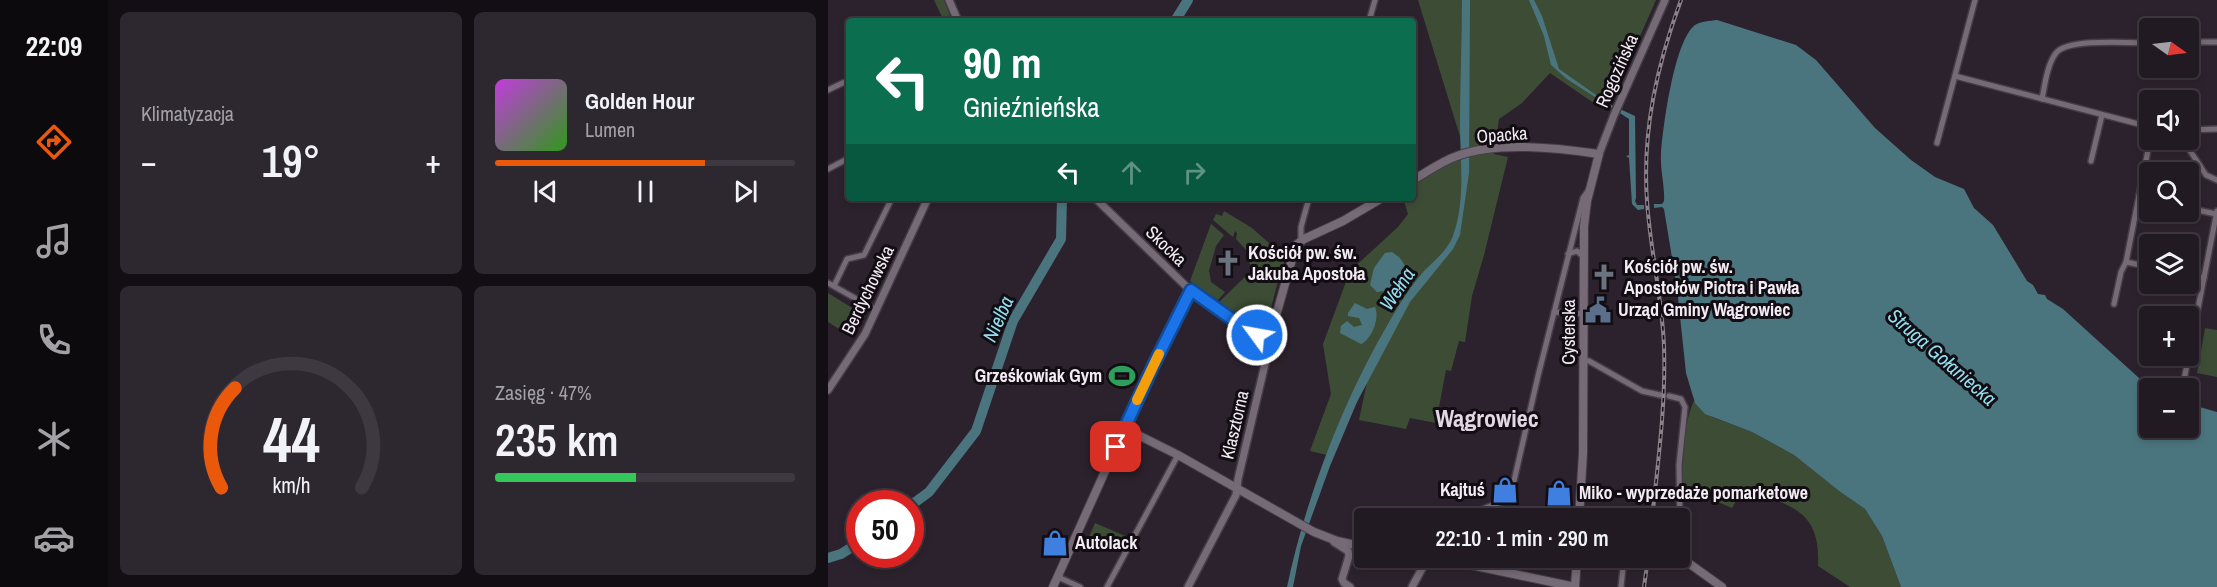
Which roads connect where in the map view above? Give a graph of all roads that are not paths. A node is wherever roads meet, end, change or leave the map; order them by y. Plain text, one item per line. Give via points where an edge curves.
1 (949, 0) edge
2 (1375, 0) edge
3 (1665, 0) edge
4 (1975, 0) edge
5 (957, 18) edge
6 (1370, 18) edge
7 (2199, 42) edge
8 (2217, 42) edge
9 (2139, 43) edge
10 (1955, 76) junction
11 (846, 81) edge
12 (828, 90) edge
13 (2042, 99) junction
14 (2102, 115) junction
15 (2139, 124) edge
16 (2199, 129) edge
17 (2217, 129) edge
18 (1937, 143) dead end
19 (2190, 150) edge
20 (1599, 154) junction
21 (846, 160) edge
22 (2091, 161) dead end
23 (828, 169) edge
24 (1416, 178) edge
25 (2217, 180) edge
26 (1590, 188) junction
27 (2139, 196) edge
28 (891, 201) edge
29 (927, 201) edge
30 (1098, 201) edge
31 (1308, 201) edge
32 (1377, 201) edge
33 (2199, 210) edge
34 (2217, 213) edge
35 (1301, 241) junction
36 (1568, 254) junction
37 (1584, 257) junction
38 (2126, 262) junction
39 (2139, 265) edge
40 (2199, 277) edge
41 (2204, 278) junction
42 (831, 284) edge
43 (1191, 290) junction
44 (2114, 304) dead end
45 (876, 310) junction
46 (1554, 312) junction
47 (1584, 314) junction
48 (1267, 332) junction
49 (1584, 360) junction
50 (2184, 378) edge
51 (828, 390) edge
52 (1660, 395) dead end
53 (1669, 396) dead end
54 (1124, 428) junction
55 (1178, 455) junction
56 (1237, 488) junction
57 (1481, 508) edge
58 (1580, 508) edge
59 (1680, 508) edge
60 (1318, 533) junction
61 (1354, 545) edge
62 (1690, 565) edge
63 (1422, 568) edge
64 (1493, 568) edge
65 (1576, 568) edge
66 (1623, 568) edge
67 (1058, 577) junction
68 (1713, 584) edge
69 (1053, 587) edge
70 (1080, 587) edge
71 (1107, 587) edge
72 (1188, 587) edge
73 (1350, 587) edge
74 (1412, 587) edge
75 (1575, 587) edge
76 (1620, 587) edge
77 (1722, 587) edge

1 - 5 street
2 - 6 street
3 - 20 street, Rogozińska
4 - 10 street
7 - 8 street
9 - 13 street via 2063,47 2054,58
10 - 13 street
10 - 18 street
11 - 12 street
13 - 14 street
14 - 15 street
14 - 22 street
16 - 17 street
19 - 25 street via 2206,175
20 - 24 main road, Opacka via 1551,147 1484,150 1455,156
20 - 26 main road, Cysterska
21 - 23 street
26 - 36 street via 1583,198
26 - 37 main road, Cysterska
27 - 38 street
28 - 42 street via 864,255 847,259
29 - 45 street, Berdychowska
30 - 43 street, Skocka
31 - 35 street, Klasztorna
32 - 35 main road
33 - 34 street
34 - 41 street
35 - 48 main road, Klasztorna via 1295,249 1274,323
36 - 37 street via 1577,251
36 - 46 street
37 - 47 main road, Cysterska
38 - 39 street
38 - 44 street
40 - 41 street
41 - 50 street
42 - 45 street
43 - 48 main road via 1250,332
43 - 54 main road
45 - 51 street, Berdychowska via 855,351
46 - 47 street
46 - 57 street via 1511,494
47 - 49 main road, Cysterska
48 - 56 street, Klasztorna via 1269,347
49 - 52 street
49 - 58 main road, Cysterska
53 - 59 street via 1681,399 1685,407
54 - 55 main road
54 - 67 main road
55 - 56 main road
55 - 71 street
56 - 60 main road
56 - 72 street, Klasztorna
60 - 61 main road
60 - 73 street via 1348,551 1342,579
62 - 68 main road
63 - 74 street
64 - 75 main road
65 - 75 main road
66 - 76 street
67 - 69 main road
67 - 70 street
68 - 77 main road

